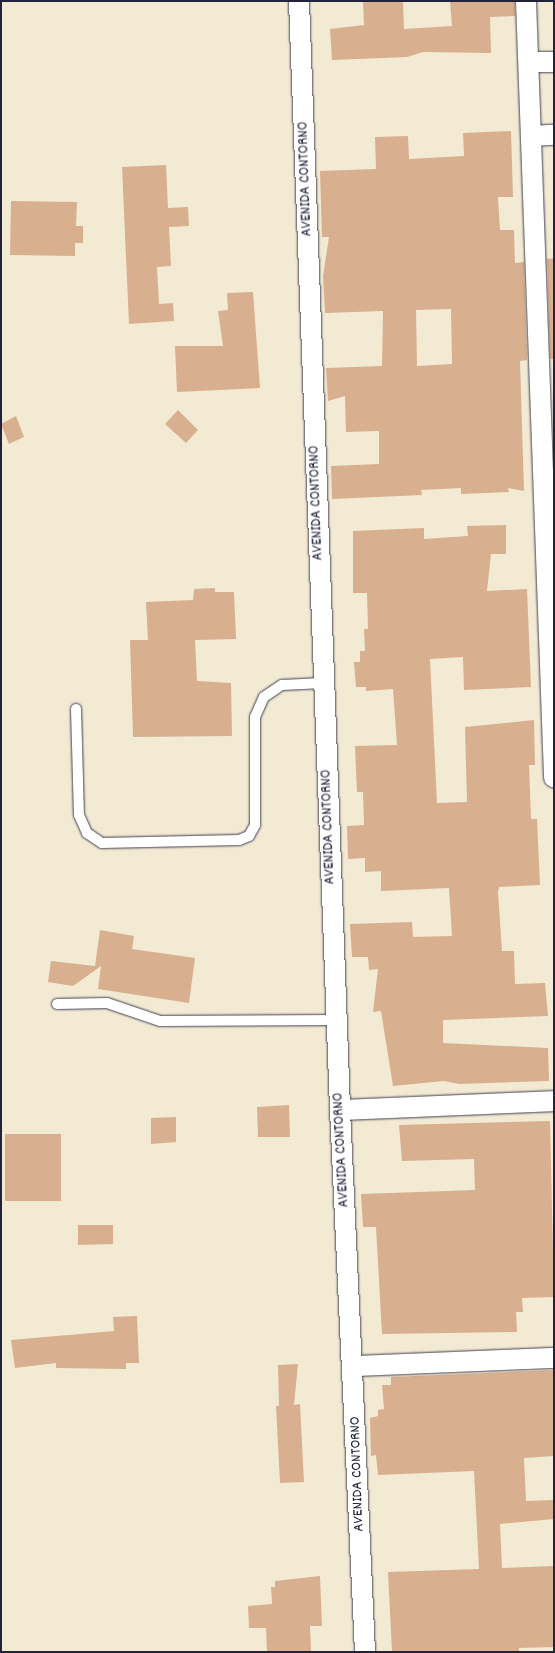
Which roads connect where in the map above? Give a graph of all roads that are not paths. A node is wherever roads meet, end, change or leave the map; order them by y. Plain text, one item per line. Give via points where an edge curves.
1 (299, 1) edge
2 (526, 1) edge
3 (529, 62) junction
4 (554, 62) edge
5 (554, 135) edge
6 (532, 136) junction
7 (323, 683) junction
8 (553, 707) edge
9 (76, 709) dead end
10 (554, 777) edge
11 (57, 1004) dead end
12 (336, 1020) junction
13 (554, 1101) edge
14 (340, 1110) junction
15 (554, 1358) edge
16 (354, 1366) junction
17 (366, 1652) edge

1 - 7 street, AVENIDA CONTORNO
2 - 3 street
3 - 4 street
3 - 6 street
5 - 6 street
6 - 8 street
7 - 9 lane via 282,685 264,697 255,717 255,825 249,836 239,840 102,843 87,833 79,815
7 - 12 street, AVENIDA CONTORNO
8 - 10 street
11 - 12 lane via 107,1003 160,1021
12 - 14 street, AVENIDA CONTORNO
13 - 14 street
14 - 16 street, AVENIDA CONTORNO
15 - 16 street
16 - 17 street, AVENIDA CONTORNO

